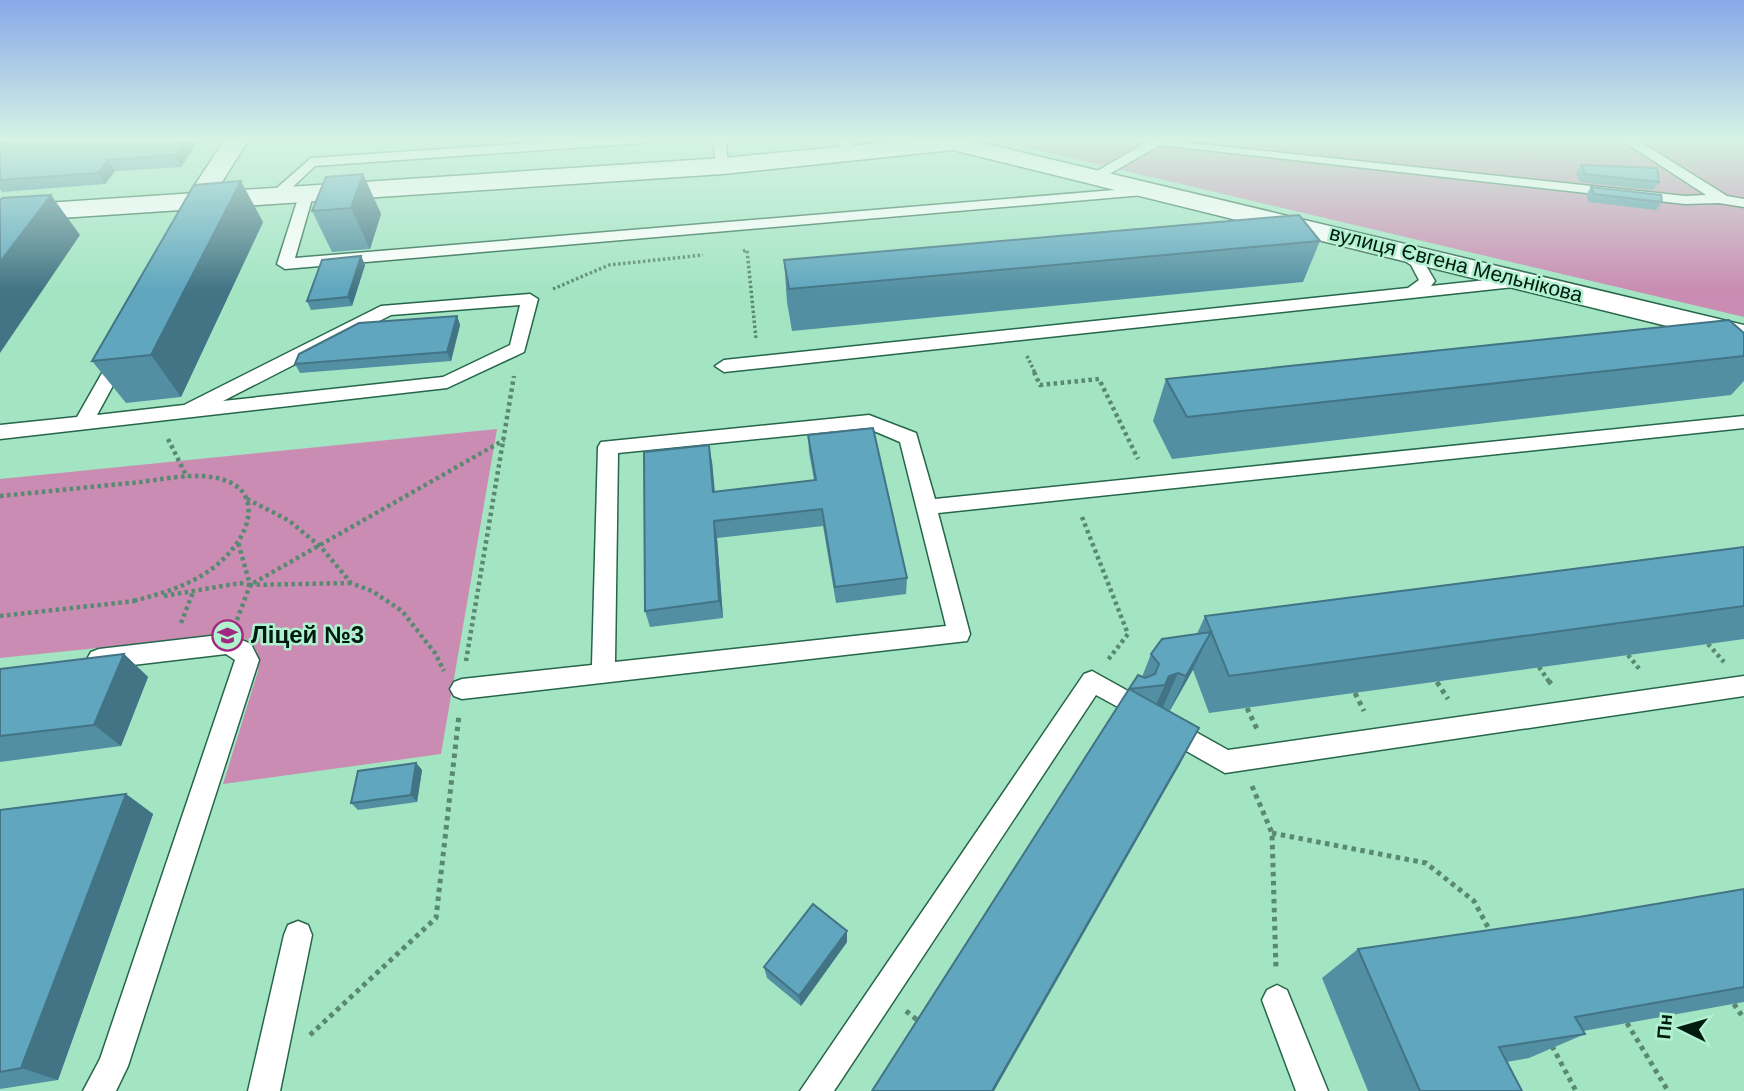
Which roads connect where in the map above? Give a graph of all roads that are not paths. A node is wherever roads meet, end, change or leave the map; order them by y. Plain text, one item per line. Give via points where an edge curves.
1 (204, 190) edge
2 (281, 190) edge
3 (340, 190) edge
4 (1069, 190) edge
5 (1146, 190) edge
6 (1596, 190) edge
7 (1705, 190) edge
8 (1150, 191) junction
9 (307, 192) junction
10 (277, 194) junction
11 (1744, 195) edge
12 (1057, 199) junction
13 (1719, 199) junction
14 (198, 200) junction
15 (1744, 203) edge
16 (0, 214) edge
17 (1395, 249) junction
18 (1524, 281) junction
19 (1412, 293) junction
20 (1744, 335) edge
21 (130, 338) edge
22 (724, 366) dead end
23 (188, 411) junction
24 (1744, 422) edge
25 (82, 425) junction
26 (0, 432) edge
27 (927, 507) junction
28 (78, 662) edge
29 (603, 674) junction
30 (1744, 687) edge
31 (461, 696) road end
32 (1129, 703) edge
33 (1163, 724) edge
34 (298, 935) dead end
35 (1277, 1000) road end
36 (99, 1091) edge
37 (264, 1091) edge
38 (816, 1091) edge
39 (1312, 1091) edge

1 - 14 street
2 - 10 lane
3 - 9 street, вулиця Євгена Мельнікова
4 - 12 lane
5 - 8 street, вулиця Євгена Мельнікова
6 - 13 lane
7 - 13 lane
8 - 12 lane
8 - 17 street, вулиця Євгена Мельнікова
9 - 10 street, вулиця Євгена Мельнікова
9 - 12 lane via 285,264
10 - 14 street, вулиця Євгена Мельнікова
11 - 13 lane
13 - 15 lane
14 - 16 street, вулиця Євгена Мельнікова
17 - 18 street, вулиця Євгена Мельнікова
17 - 19 lane via 1410,256 1425,274 1423,287
18 - 19 lane
18 - 20 street, вулиця Євгена Мельнікова
19 - 22 lane
21 - 25 lane
23 - 23 lane via 447,382 518,348 530,299 387,310
23 - 25 lane
24 - 27 lane
25 - 26 lane
27 - 29 lane via 959,634
27 - 29 lane via 909,438 869,421 608,447
28 - 36 lane via 228,644 243,651 247,660 113,1066
29 - 31 lane
30 - 33 lane via 1225,762
32 - 38 lane via 1092,681
34 - 37 lane
35 - 39 lane

